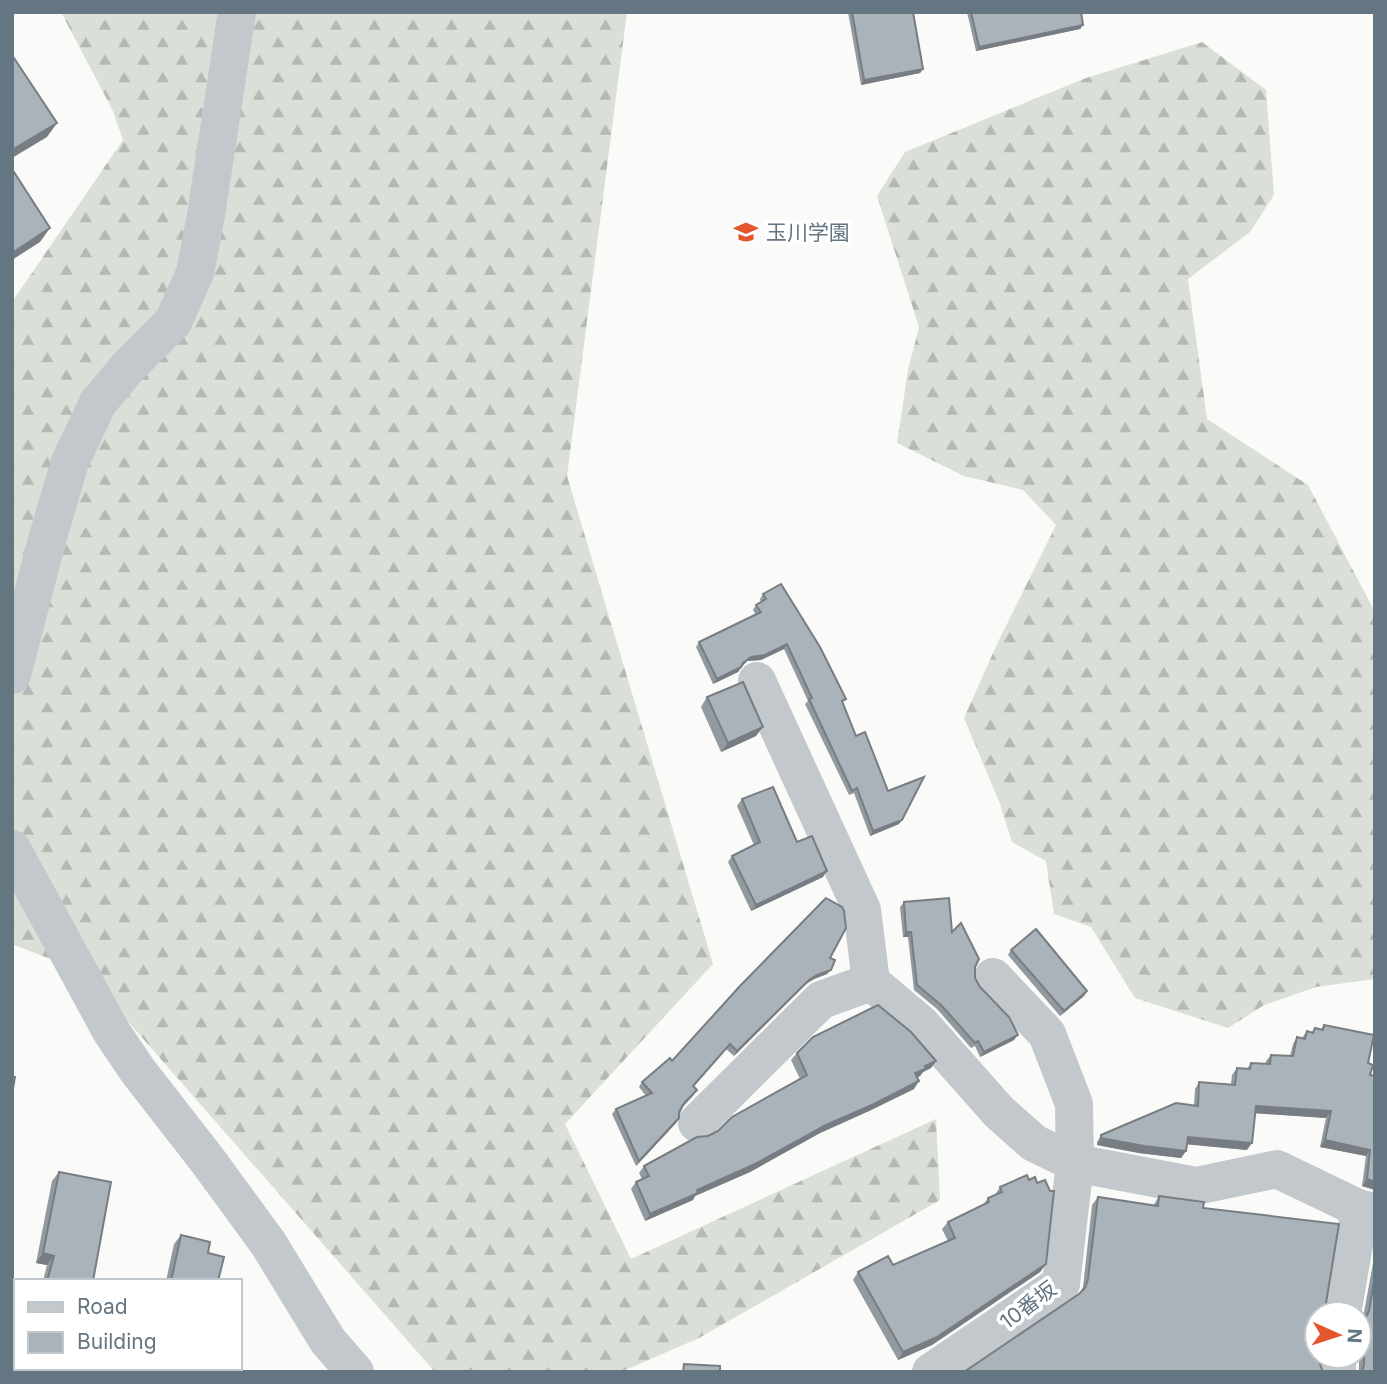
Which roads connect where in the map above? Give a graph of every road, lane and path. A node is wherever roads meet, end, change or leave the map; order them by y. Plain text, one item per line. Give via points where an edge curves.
1 (237, 12) edge
2 (47, 540) junction
3 (12, 596) edge
4 (12, 676) edge
5 (757, 681) dead end
6 (12, 849) edge
7 (993, 977) dead end
8 (871, 982) junction
9 (697, 1123) dead end
10 (1075, 1163) junction
11 (1367, 1211) edge
12 (1345, 1300) edge
13 (355, 1372) edge
14 (931, 1372) edge

1 - 2 street via 195,273 173,322 99,403 70,462
2 - 3 street
2 - 4 street
5 - 8 street via 862,910
6 - 13 street via 111,1031 268,1243 328,1341
7 - 10 street, 10番坂 via 1047,1034 1074,1104
8 - 9 street via 821,1000
8 - 10 street via 921,1024 999,1112 1034,1143
10 - 11 street via 1196,1186 1277,1169
10 - 14 street, 10番坂 via 1061,1284
11 - 12 street

